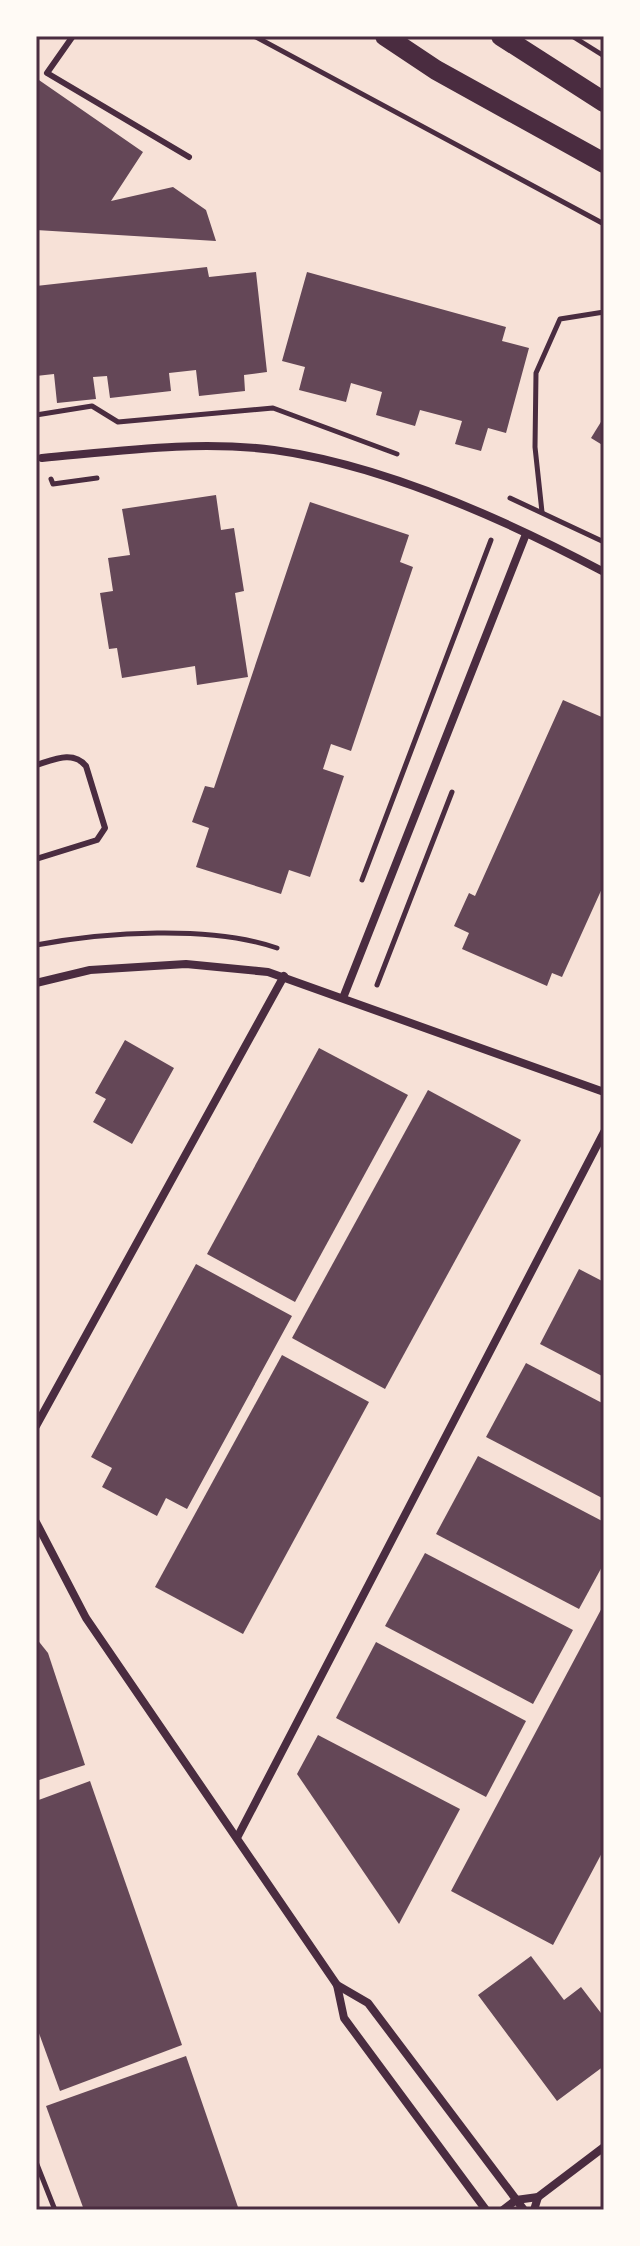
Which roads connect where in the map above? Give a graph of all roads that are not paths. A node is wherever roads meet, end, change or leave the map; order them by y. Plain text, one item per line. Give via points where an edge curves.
1 (73, 36) edge
2 (385, 36) edge
3 (501, 36) edge
4 (604, 102) edge
5 (189, 157) dead end
6 (604, 163) edge
7 (42, 458) road end
8 (526, 534) junction
9 (604, 572) edge
10 (36, 765) edge
11 (36, 859) edge
12 (284, 976) junction
13 (36, 983) edge
14 (343, 998) junction
15 (604, 1092) edge
16 (604, 1132) edge
17 (36, 1426) edge
18 (36, 1522) edge
19 (238, 1836) junction
20 (337, 1985) junction
21 (604, 2147) edge
22 (538, 2197) junction
23 (516, 2200) junction
24 (486, 2210) edge
25 (503, 2210) edge
26 (524, 2210) edge
27 (534, 2210) edge

1 - 5 lane via 47,73
2 - 6 main road
3 - 4 main road
7 - 8 street via 185,446 273,450 377,472
8 - 9 street
8 - 14 street
10 - 11 lane via 69,757 81,760 105,828 97,840
12 - 13 street via 186,964 90,970
12 - 14 street
12 - 17 street
14 - 15 street
16 - 19 street
18 - 19 street via 86,1618
19 - 20 street
20 - 23 street via 368,2003
20 - 24 street via 344,2018
21 - 22 street
22 - 23 street
22 - 27 street
23 - 25 street
23 - 26 street

